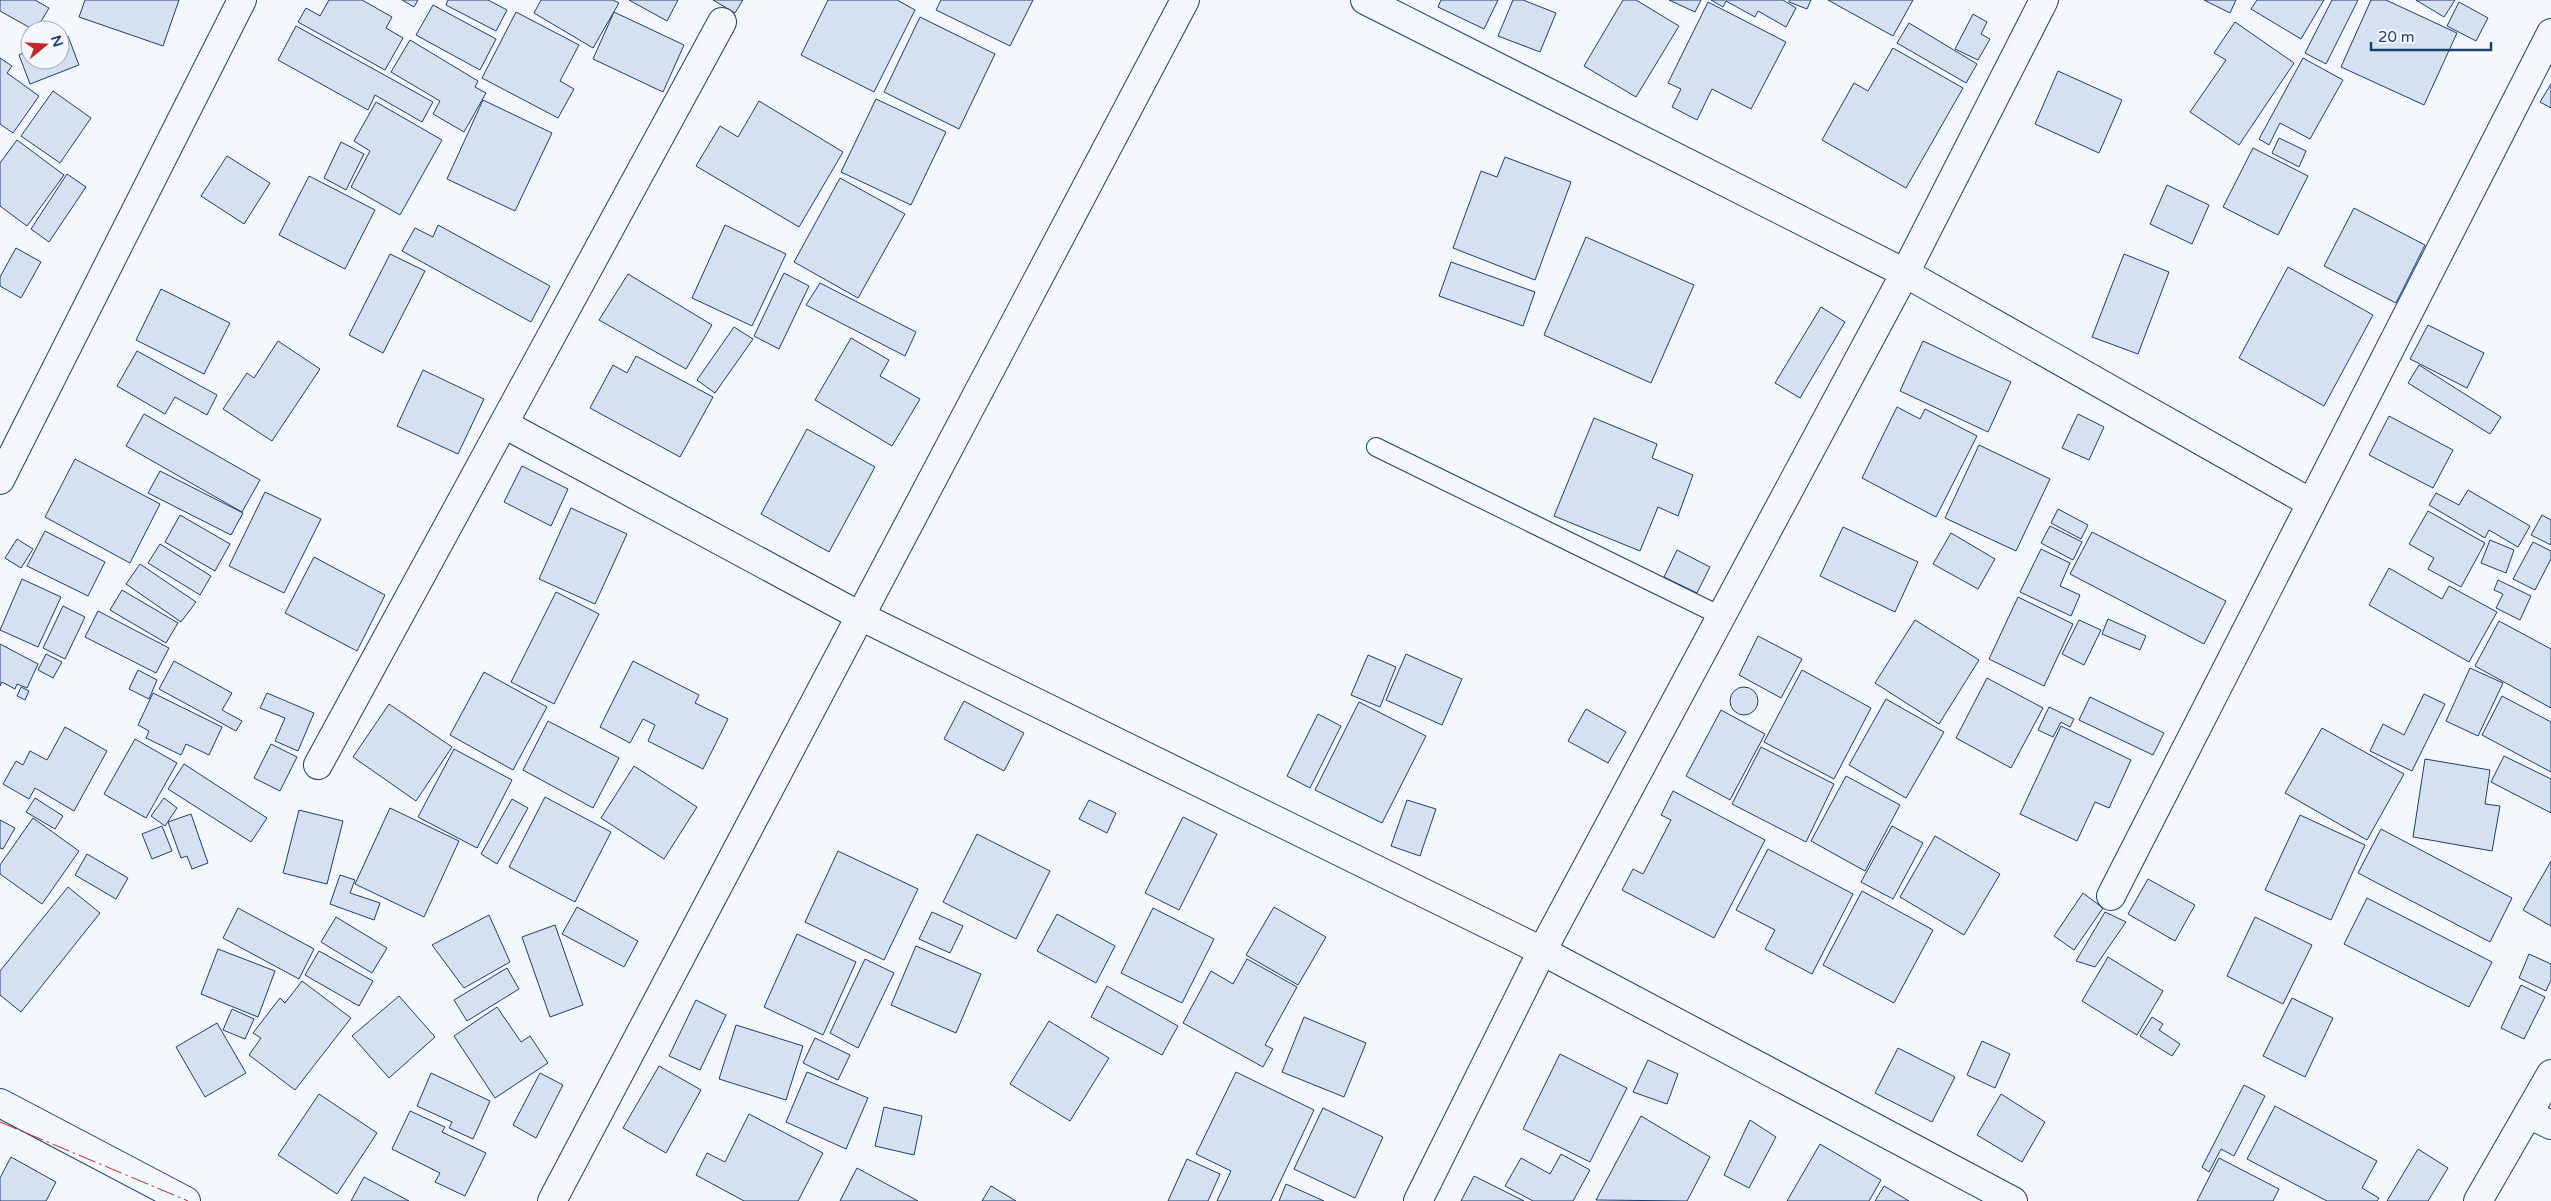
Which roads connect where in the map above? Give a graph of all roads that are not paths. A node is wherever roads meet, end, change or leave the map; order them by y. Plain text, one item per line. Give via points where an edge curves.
1 (242, 0) edge
2 (1185, 0) edge
3 (1365, 0) edge
4 (2044, 0) edge
5 (722, 22) dead end
6 (2551, 33) edge
7 (1905, 272) junction
8 (504, 424) junction
9 (1376, 447) dead end
10 (0, 480) edge
11 (2311, 503) junction
12 (860, 616) junction
13 (1721, 616) junction
14 (318, 765) dead end
15 (2111, 896) dead end
16 (1542, 951) junction
17 (2551, 1074) edge
18 (0, 1103) edge
19 (2540, 1120) edge
20 (186, 1201) edge
21 (552, 1201) edge
22 (1418, 1201) edge
23 (2013, 1201) edge
24 (2478, 1201) edge

1 - 10 street
2 - 12 street
3 - 7 street
4 - 7 street
5 - 8 street
6 - 11 street
7 - 11 street
7 - 13 street
8 - 12 street
8 - 14 street
9 - 13 lane
11 - 15 street
12 - 16 street
12 - 21 street
13 - 16 street
16 - 22 street
16 - 23 street
17 - 19 street
18 - 20 street
19 - 24 street

